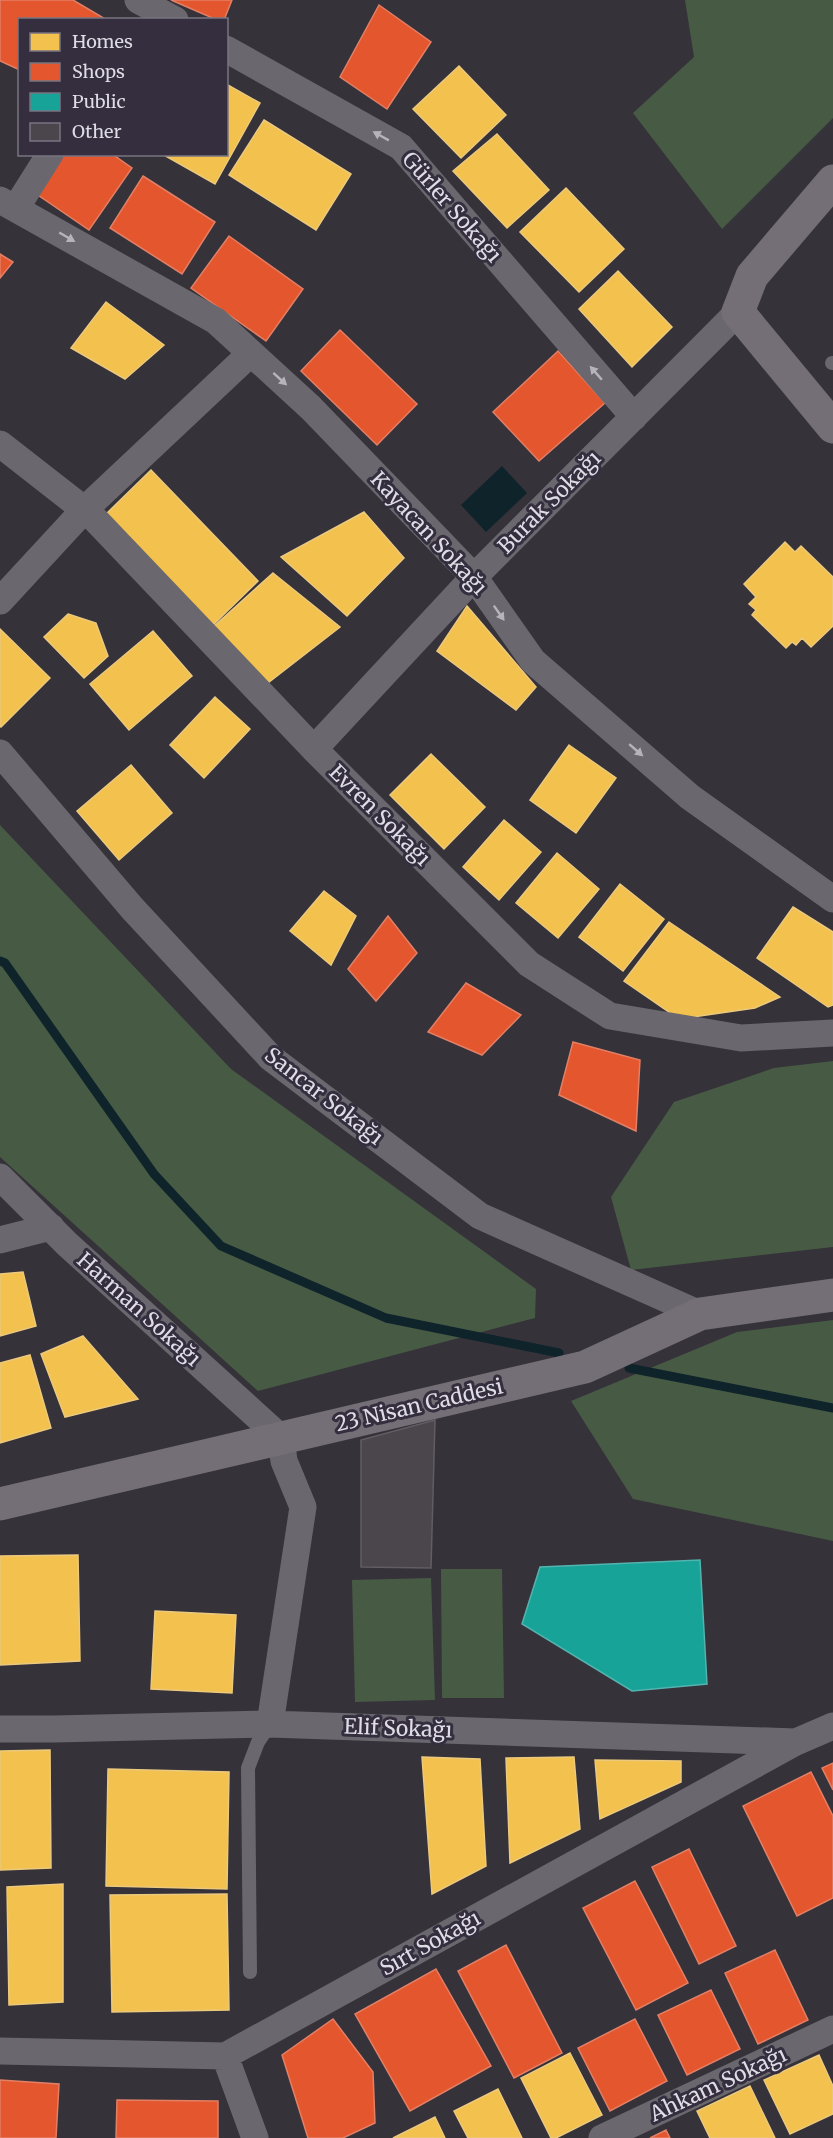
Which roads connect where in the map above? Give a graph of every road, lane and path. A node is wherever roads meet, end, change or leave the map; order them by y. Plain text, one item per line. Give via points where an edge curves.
1 (143, 6) edge
2 (170, 18) edge
3 (228, 50) edge
4 (48, 156) edge
5 (833, 181) edge
6 (8, 204) edge
7 (738, 312) junction
8 (251, 353) junction
9 (634, 417) junction
10 (833, 427) edge
11 (0, 444) edge
12 (84, 510) junction
13 (474, 577) junction
14 (0, 601) edge
15 (314, 749) junction
16 (0, 753) edge
17 (833, 899) edge
18 (833, 1033) edge
19 (0, 1177) edge
20 (51, 1227) junction
21 (0, 1240) edge
22 (833, 1294) edge
23 (700, 1314) junction
24 (281, 1438) junction
25 (0, 1504) edge
26 (270, 1724) junction
27 (833, 1726) edge
28 (0, 1729) edge
29 (796, 1742) junction
30 (250, 1972) dead end
31 (833, 2029) edge
32 (0, 2051) edge
33 (225, 2056) junction
34 (255, 2138) edge
35 (602, 2138) edge

1 - 2 street
9 -> 3 street, Gürler Sokağı via 401,147
4 - 6 street
5 - 7 street via 752,276
6 -> 8 street, Kayacan Sokağı via 216,321
7 - 9 street, Burak Sokağı
7 - 10 street
8 - 12 street
8 -> 13 street, Kayacan Sokağı via 311,408
9 - 13 street, Burak Sokağı
11 - 12 street, Evren Sokağı
12 - 14 street
12 - 15 street, Evren Sokağı
13 - 15 street, Burak Sokağı
13 -> 17 street, Kayacan Sokağı via 533,661 690,797
15 - 18 street, Evren Sokağı via 529,964 609,1016 741,1038
16 - 23 street, Sancar Sokağı via 132,908 272,1058 480,1216
19 - 20 street, Harman Sokağı
20 - 21 street
20 - 24 street, Harman Sokağı
22 - 23 street, 23 Nisan Caddesi
23 - 24 street, 23 Nisan Caddesi via 585,1367
24 - 25 street, 23 Nisan Caddesi
24 - 26 street via 284,1461 303,1507
26 - 28 street, Elif Sokağı
26 - 29 street, Elif Sokağı
26 - 30 lane via 248,1768
27 - 29 street, Sırt Sokağı
29 - 33 street, Sırt Sokağı
31 - 35 street, Ahkam Sokağı
32 - 33 street
33 - 34 street

